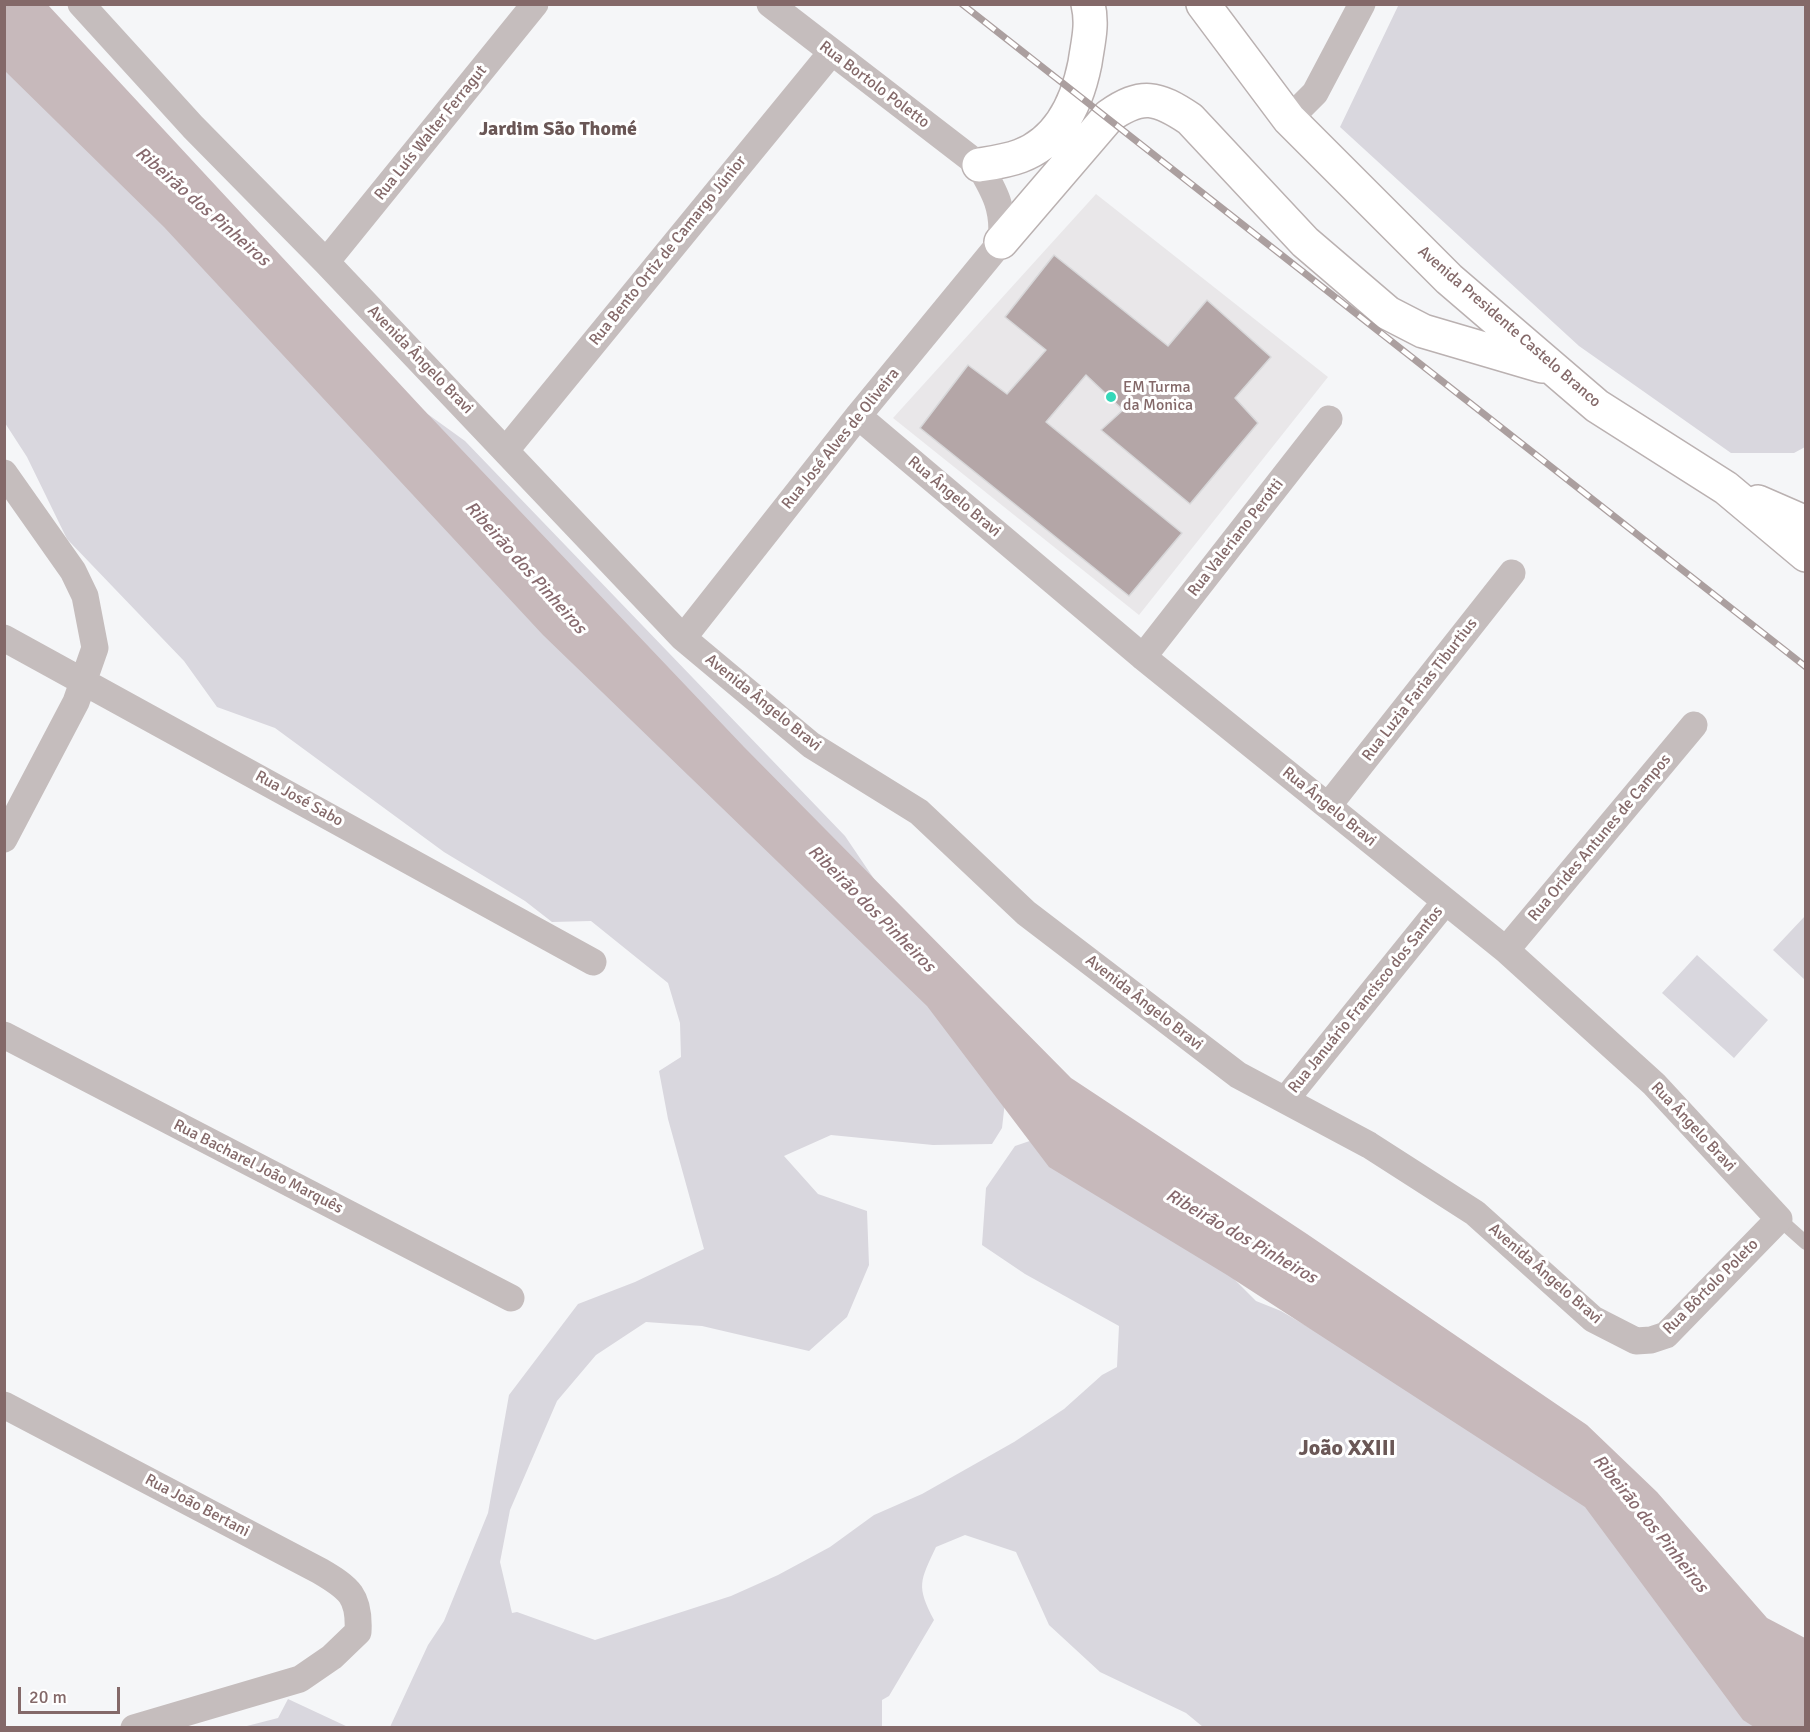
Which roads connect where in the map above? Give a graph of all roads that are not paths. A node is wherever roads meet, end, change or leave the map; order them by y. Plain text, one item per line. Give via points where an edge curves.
1 (81, 4) edge
2 (535, 4) edge
3 (770, 4) edge
4 (1088, 4) edge
5 (1203, 4) edge
6 (1362, 4) edge
7 (831, 53) junction
8 (1289, 119) junction
9 (979, 165) junction
10 (1001, 242) junction
11 (326, 262) junction
12 (1555, 370) junction
13 (858, 416) junction
14 (1329, 419) dead end
15 (506, 450) junction
16 (4, 473) edge
17 (1726, 488) junction
18 (1806, 501) edge
19 (1803, 544) edge
20 (1512, 573) dead end
21 (683, 638) junction
22 (4, 639) edge
23 (1143, 657) junction
24 (85, 681) junction
25 (1694, 726) dead end
26 (1328, 806) junction
27 (4, 839) edge
28 (1445, 902) junction
29 (1506, 950) junction
30 (593, 962) dead end
31 (4, 1035) edge
32 (1286, 1099) junction
33 (1779, 1219) junction
34 (1806, 1243) edge
35 (511, 1298) dead end
36 (1636, 1341) joint
37 (4, 1405) edge
38 (134, 1728) edge

1 - 11 street, Avenida Ângelo Bravi
2 - 11 street, Rua Luís Walter Ferragut
3 - 7 street, Rua Bortolo Poletto
4 - 9 main road via 1090,34 1080,85 1068,116 1054,134 1027,152
5 - 8 main road, Avenida Presidente Castelo Branco
6 - 8 street via 1315,93
7 - 9 street, Rua Bortolo Poletto
7 - 15 street, Rua Bento Ortiz de Camargo Júnior
8 - 12 main road, Avenida Presidente Castelo Branco via 1449,279
9 - 10 street via 1004,220
10 - 12 main road via 1109,116 1128,103 1149,99 1169,105 1190,119 1305,242 1388,314 1423,331
10 - 13 street, Rua José Alves de Oliveira
11 - 15 street, Avenida Ângelo Bravi
12 - 17 main road, Avenida Presidente Castelo Branco via 1597,406
13 - 21 street, Rua José Alves de Oliveira
13 - 23 street, Rua Ângelo Bravi
14 - 23 street, Rua Valeriano Perotti
15 - 21 street, Avenida Ângelo Bravi
16 - 24 street via 73,571 85,596 95,648
17 - 18 main road
17 - 19 main road
20 - 26 street, Rua Luzia Farias Tiburtius
21 - 32 street, Avenida Ângelo Bravi via 811,745 919,812 1026,913 1238,1075
22 - 24 street, Rua José Sabo
23 - 26 street, Rua Ângelo Bravi
24 - 27 street
24 - 30 street, Rua José Sabo
25 - 29 street, Rua Orides Antunes de Campos
26 - 28 street, Rua Ângelo Bravi
28 - 29 street, Rua Ângelo Bravi
28 - 32 street, Rua Januário Francisco dos Santos
29 - 33 street, Rua Ângelo Bravi via 1654,1084
31 - 35 street, Rua Bacharel João Marquês
32 - 36 street, Avenida Ângelo Bravi via 1369,1145 1475,1213 1593,1319
33 - 34 lane
33 - 36 street, Rua Bôrtolo Poleto via 1666,1335
37 - 38 street, Rua João Bertani via 339,1582 354,1597 359,1614 358,1632 332,1657 300,1679

